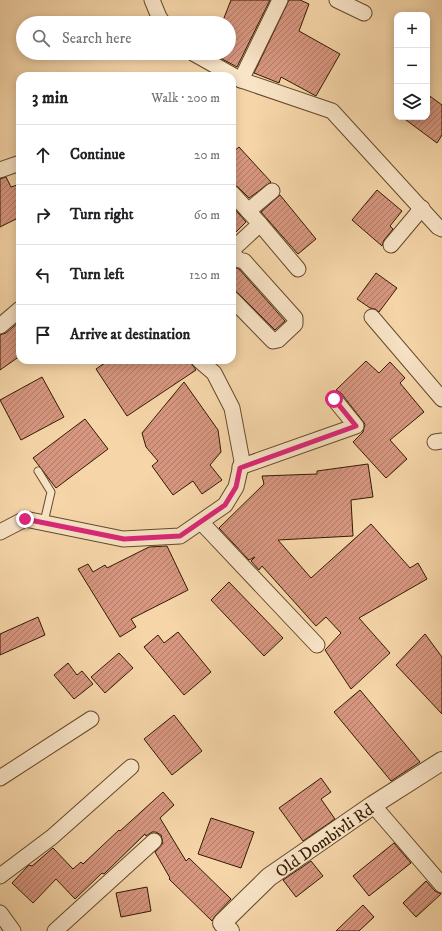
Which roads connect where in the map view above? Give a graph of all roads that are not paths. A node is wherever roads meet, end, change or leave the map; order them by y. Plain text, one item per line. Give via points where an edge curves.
1 (152, 0) edge
2 (280, 0) edge
3 (337, 0) edge
4 (364, 13) dead end
5 (159, 16) edge
6 (206, 60) edge
7 (227, 72) edge
8 (236, 77) edge
9 (241, 80) junction
10 (16, 164) edge
11 (0, 170) edge
12 (272, 190) dead end
13 (236, 198) edge
14 (422, 208) junction
15 (248, 211) junction
16 (260, 224) junction
17 (442, 229) edge
18 (391, 245) dead end
19 (236, 254) edge
20 (236, 258) edge
21 (298, 269) dead end
22 (236, 303) edge
23 (16, 312) edge
24 (372, 317) dead end
25 (0, 326) edge
26 (204, 364) edge
27 (334, 399) dead end
28 (442, 399) edge
29 (240, 468) junction
30 (38, 471) dead end
31 (44, 522) junction
32 (201, 522) junction
33 (0, 532) edge
34 (317, 645) dead end
35 (91, 719) dead end
36 (442, 761) edge
37 (131, 767) dead end
38 (0, 778) edge
39 (373, 805) junction
40 (154, 840) dead end
41 (0, 876) edge
42 (442, 885) edge
43 (0, 914) edge
44 (223, 928) edge
45 (13, 931) edge
46 (55, 931) edge

1 - 5 street
2 - 9 street
3 - 4 street
6 - 7 street
8 - 9 street
9 - 14 street via 332,111
10 - 11 street
12 - 15 street
13 - 15 street
14 - 17 street
14 - 18 street
15 - 16 street
16 - 19 street
16 - 21 street
20 - 22 street via 244,261 295,318 295,324 278,340 273,341
23 - 25 street
24 - 28 street
26 - 29 street via 214,373 232,408 242,461
27 - 29 street via 356,426
29 - 32 street via 236,487 225,505
30 - 31 lane via 51,492
31 - 32 street via 124,539 180,536
31 - 33 street via 25,519
32 - 34 street
35 - 38 street
36 - 39 street, Old Dombivli Rd
37 - 41 street via 52,837
39 - 42 street
39 - 44 street, Old Dombivli Rd via 270,877
40 - 46 street
43 - 45 street

